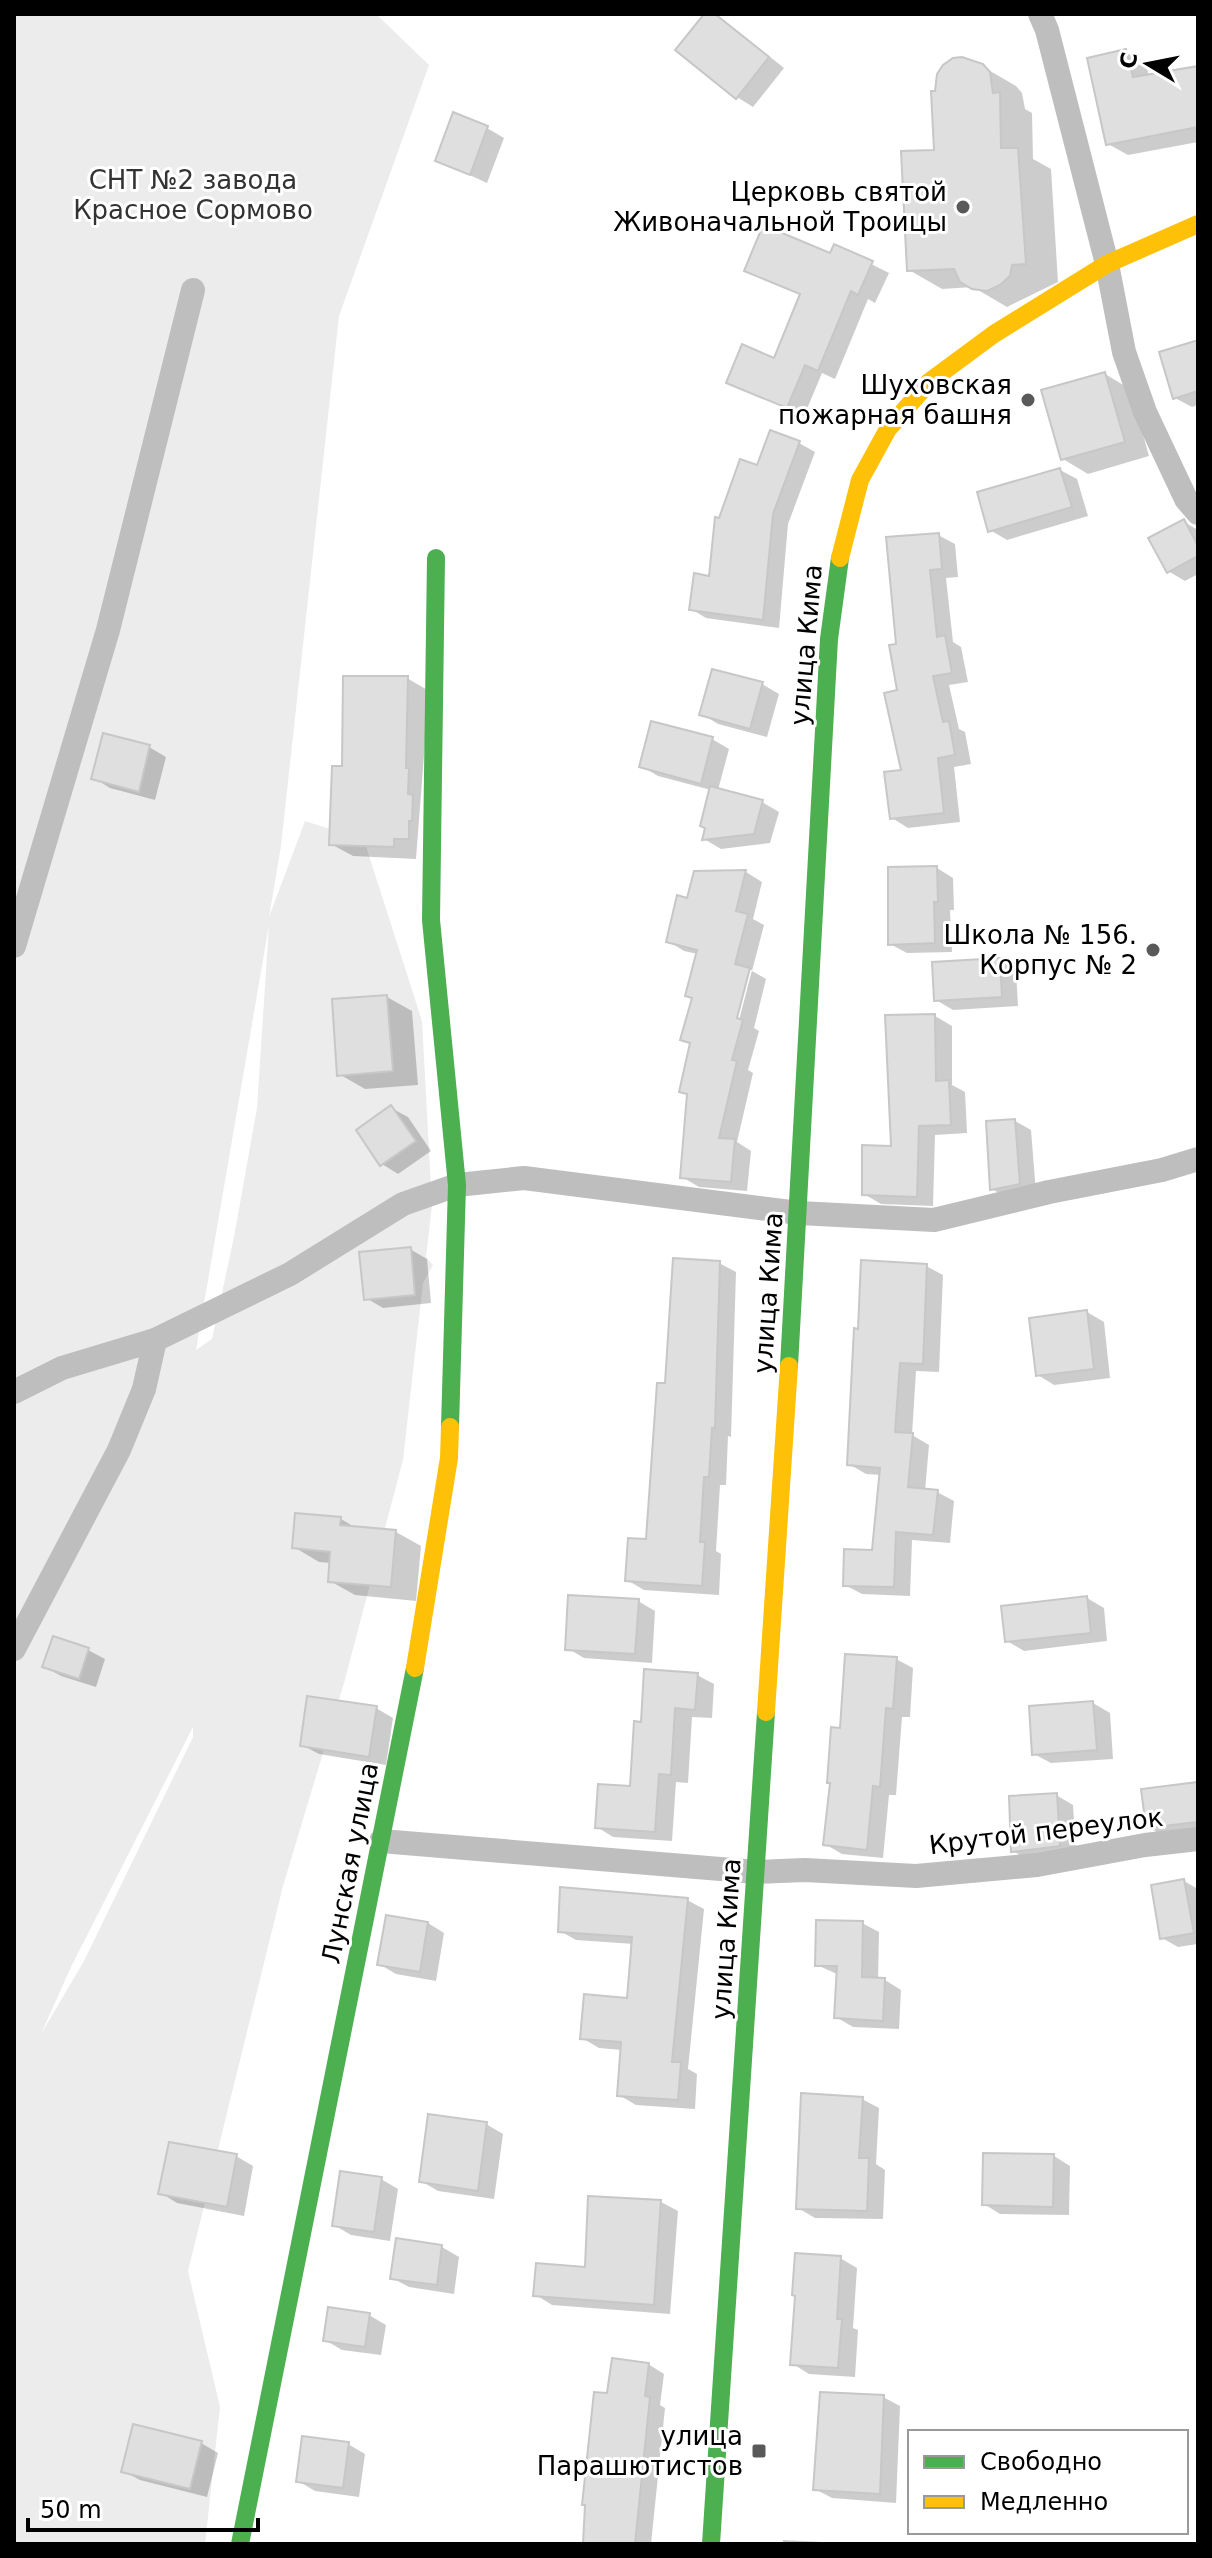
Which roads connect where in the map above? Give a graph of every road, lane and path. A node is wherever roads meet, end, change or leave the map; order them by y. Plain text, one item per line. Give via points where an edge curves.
1 (1040, 14) edge
2 (1198, 224) edge
3 (1107, 264) junction
4 (193, 290) dead end
5 (1198, 513) edge
6 (436, 558) dead end
7 (14, 946) edge
8 (1198, 1159) edge
9 (457, 1185) junction
10 (799, 1213) junction
11 (155, 1340) junction
12 (14, 1392) edge
13 (14, 1649) edge
14 (1198, 1839) edge
15 (381, 1841) junction
16 (757, 1872) junction
17 (240, 2544) edge
18 (711, 2544) edge

1 - 3 street
2 - 3 main road, улица Кима
3 - 5 street via 1124,352 1145,412 1186,499
3 - 10 main road, улица Кима via 994,334 929,382 888,429 860,480 842,542 829,639
4 - 7 street via 108,630
6 - 9 main road, Лунская улица via 431,920
8 - 10 street via 934,1220
9 - 10 street via 524,1178
9 - 11 street via 403,1204 290,1274
9 - 15 main road, Лунская улица via 449,1458 423,1628
10 - 16 main road, улица Кима
11 - 12 street via 62,1368
11 - 13 street via 144,1389 119,1450
14 - 16 street, Крутой переулок via 1037,1865 916,1876
15 - 16 street, Крутой переулок
15 - 17 main road, Лунская улица
16 - 18 main road, улица Кима

